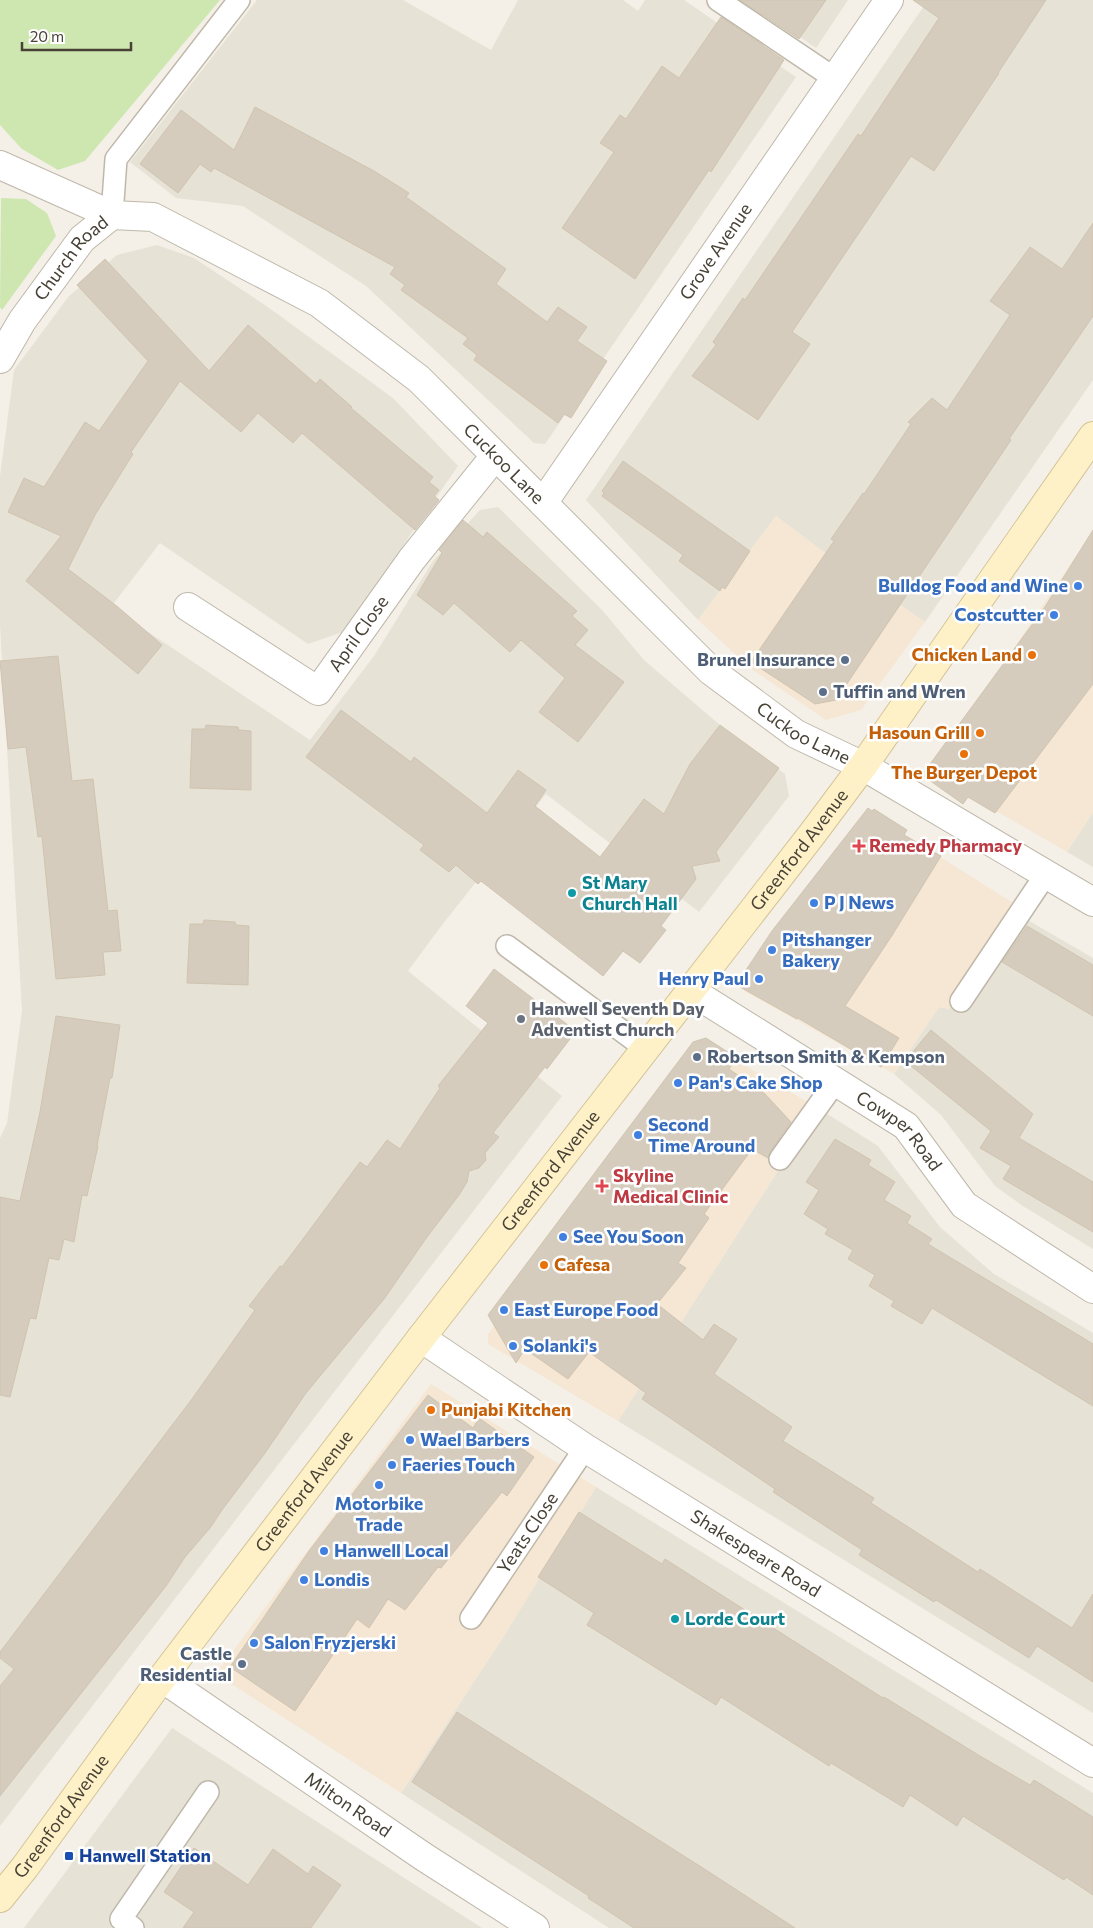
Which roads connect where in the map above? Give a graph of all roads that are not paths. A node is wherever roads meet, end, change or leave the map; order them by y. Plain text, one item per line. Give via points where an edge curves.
1 (239, 0) edge
2 (718, 0) edge
3 (889, 0) edge
4 (834, 78) junction
5 (0, 165) edge
6 (112, 216) junction
7 (0, 359) edge
8 (1093, 436) edge
9 (495, 456) junction
10 (543, 503) junction
11 (188, 607) dead end
12 (862, 766) junction
13 (1046, 874) junction
14 (1093, 902) edge
15 (507, 946) dead end
16 (691, 991) junction
17 (961, 1001) dead end
18 (645, 1048) junction
19 (836, 1081) junction
20 (780, 1160) dead end
21 (1093, 1289) edge
22 (422, 1338) junction
23 (585, 1448) junction
24 (471, 1618) dead end
25 (162, 1678) junction
26 (1093, 1763) edge
27 (208, 1792) dead end
28 (0, 1898) edge
29 (133, 1928) edge
30 (535, 1928) edge

1 - 6 lane via 116,159
2 - 4 lane
3 - 4 street, Grove Avenue
4 - 10 street, Grove Avenue
5 - 6 street, Church Road
6 - 7 street, Church Road via 82,239 22,321
6 - 9 street, Cuckoo Lane via 153,217 319,303 419,379
8 - 12 street, Greenford Avenue
9 - 10 street, Cuckoo Lane
9 - 11 street, April Close via 412,559 318,690
10 - 12 street, Cuckoo Lane via 711,671 796,734
12 - 13 street, Cuckoo Lane
12 - 16 street, Greenford Avenue
13 - 14 street, Cuckoo Lane
13 - 17 lane
15 - 18 lane
16 - 18 street, Greenford Avenue
16 - 19 street, Cowper Road
18 - 22 street, Greenford Avenue
19 - 20 lane
19 - 21 street, Cowper Road via 906,1126 964,1205
22 - 23 street, Shakespeare Road
22 - 25 street, Greenford Avenue
23 - 24 lane, Yeats Close
23 - 26 street, Shakespeare Road
25 - 28 street, Greenford Avenue
25 - 30 street, Milton Road via 424,1857
27 - 29 lane via 120,1919

